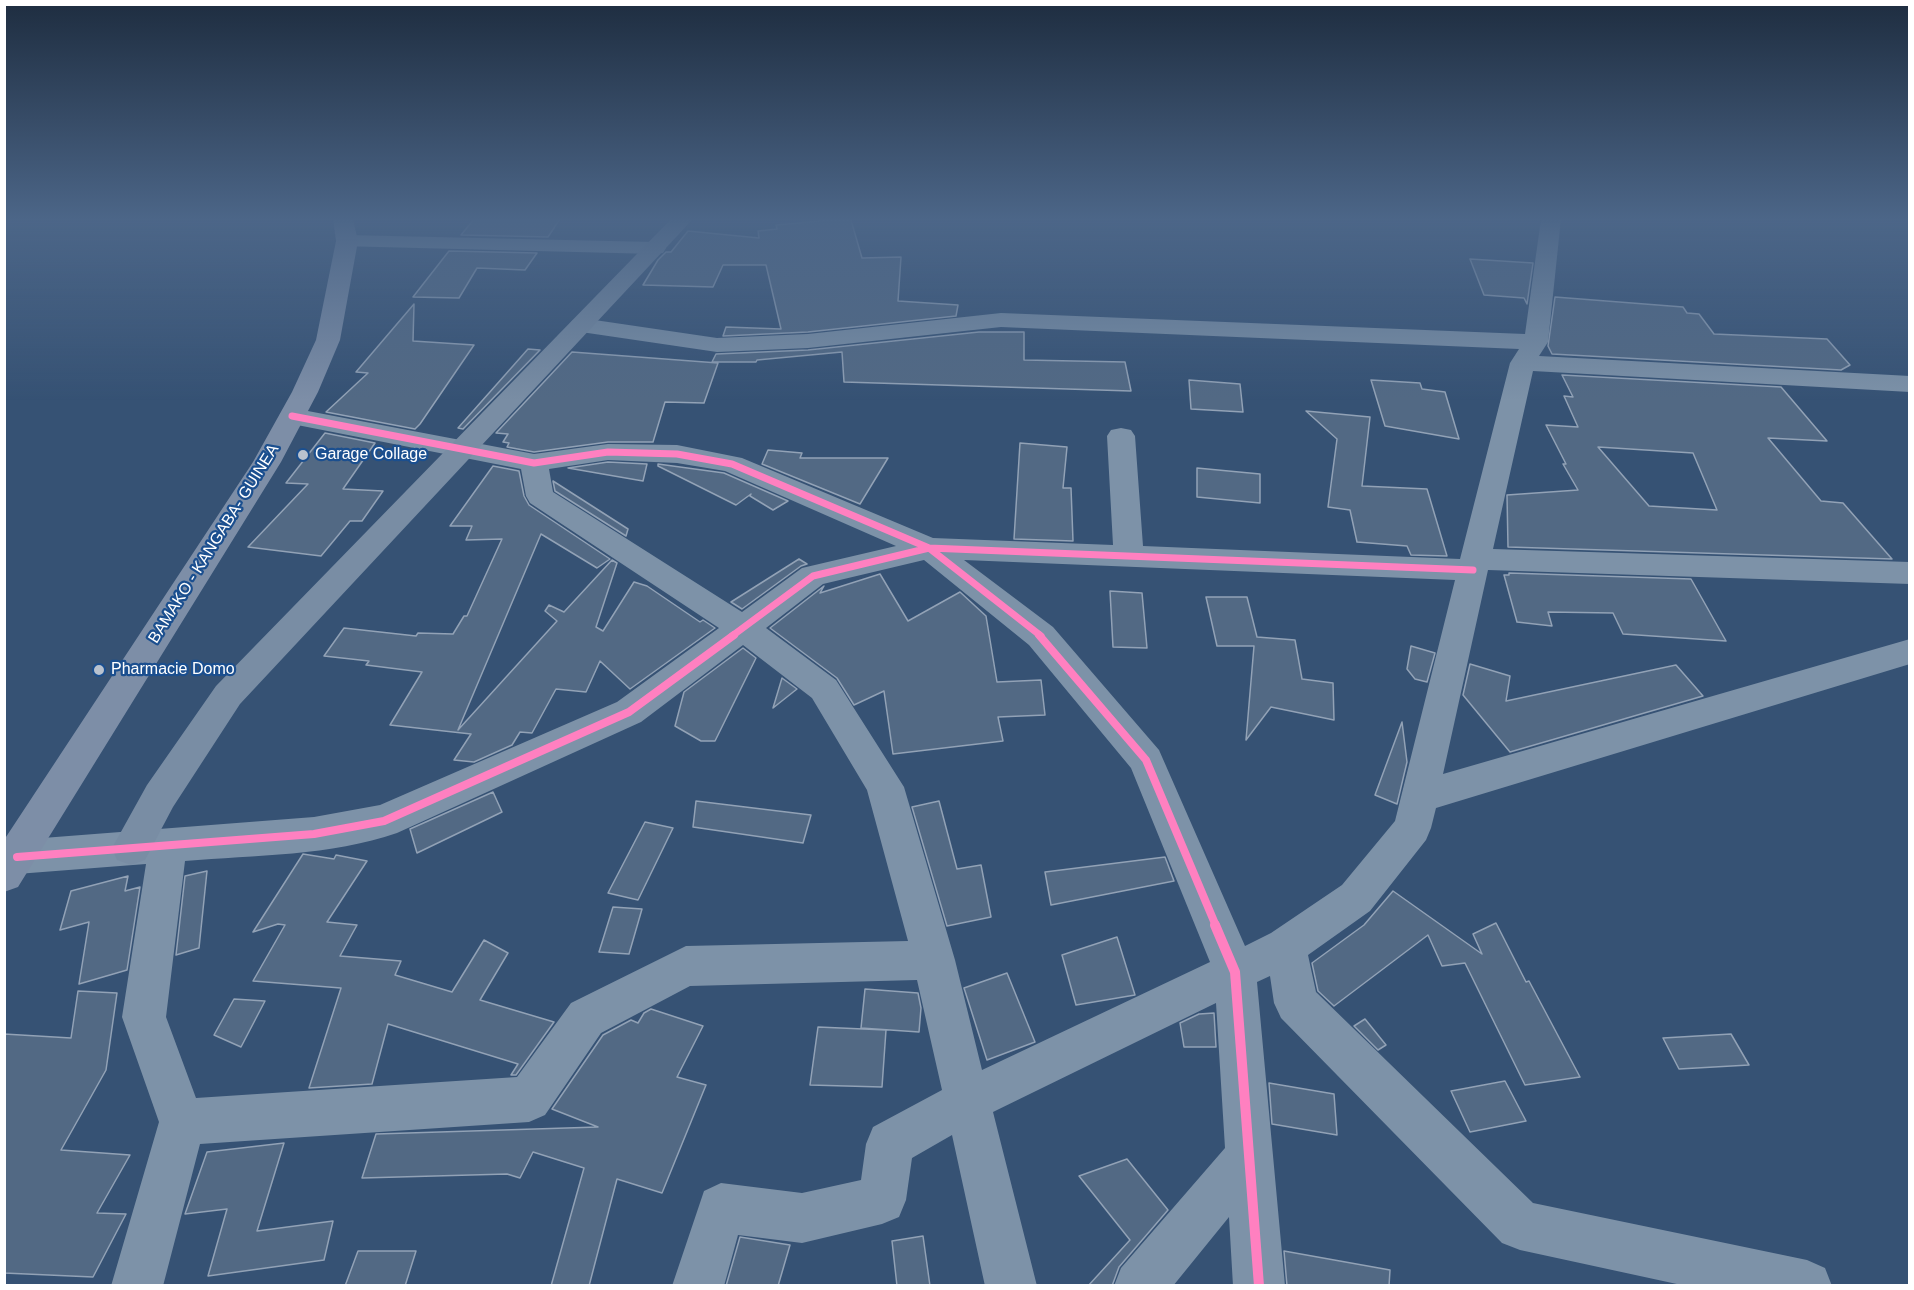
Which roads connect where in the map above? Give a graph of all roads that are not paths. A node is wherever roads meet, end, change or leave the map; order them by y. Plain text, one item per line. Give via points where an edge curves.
1 (337, 279) edge
2 (626, 279) edge
3 (1541, 279) edge
4 (581, 325) junction
5 (1529, 352) junction
6 (1910, 384) edge
7 (292, 416) junction
8 (1121, 436) dead end
9 (462, 449) junction
10 (534, 463) junction
11 (929, 548) junction
12 (1129, 556) junction
13 (1474, 564) junction
14 (1910, 573) edge
15 (743, 628) junction
16 (1910, 651) edge
17 (1419, 797) junction
18 (149, 847) junction
19 (11, 866) edge
20 (1286, 947) junction
21 (934, 960) junction
22 (1235, 972) junction
23 (967, 1101) junction
24 (182, 1122) junction
25 (1249, 1156) junction
26 (137, 1286) edge
27 (698, 1286) edge
28 (1011, 1286) edge
29 (1139, 1286) edge
30 (1259, 1286) edge
31 (1807, 1286) edge

1 - 7 main road, BAMAKO - KANGABA- GUINEA via 328,340
2 - 4 street
3 - 5 street
4 - 5 street via 717,345 808,341 1001,320
4 - 9 street
5 - 6 street
5 - 13 street
7 - 9 street
7 - 19 main road, BAMAKO - KANGABA- GUINEA via 261,472
8 - 12 street
9 - 10 street
9 - 18 street via 228,696 160,796
10 - 11 street via 608,452 677,454 732,464
10 - 15 street via 540,496
11 - 12 street
11 - 15 street via 813,576
11 - 22 street via 1041,636 1146,760
12 - 13 street
13 - 14 street
13 - 17 street
15 - 18 street via 629,712 384,820 314,834
15 - 21 street via 824,689 885,787
16 - 17 street
17 - 20 street via 1412,828 1356,898
18 - 19 street
18 - 24 street via 144,1017
20 - 22 street
20 - 31 street via 1296,1003 1520,1225
21 - 23 street
21 - 24 street via 686,966 586,1018 529,1100
22 - 23 street
22 - 25 street
23 - 27 street via 890,1143 882,1200 802,1218 721,1208
23 - 28 street
24 - 26 street
25 - 29 street
25 - 30 street

